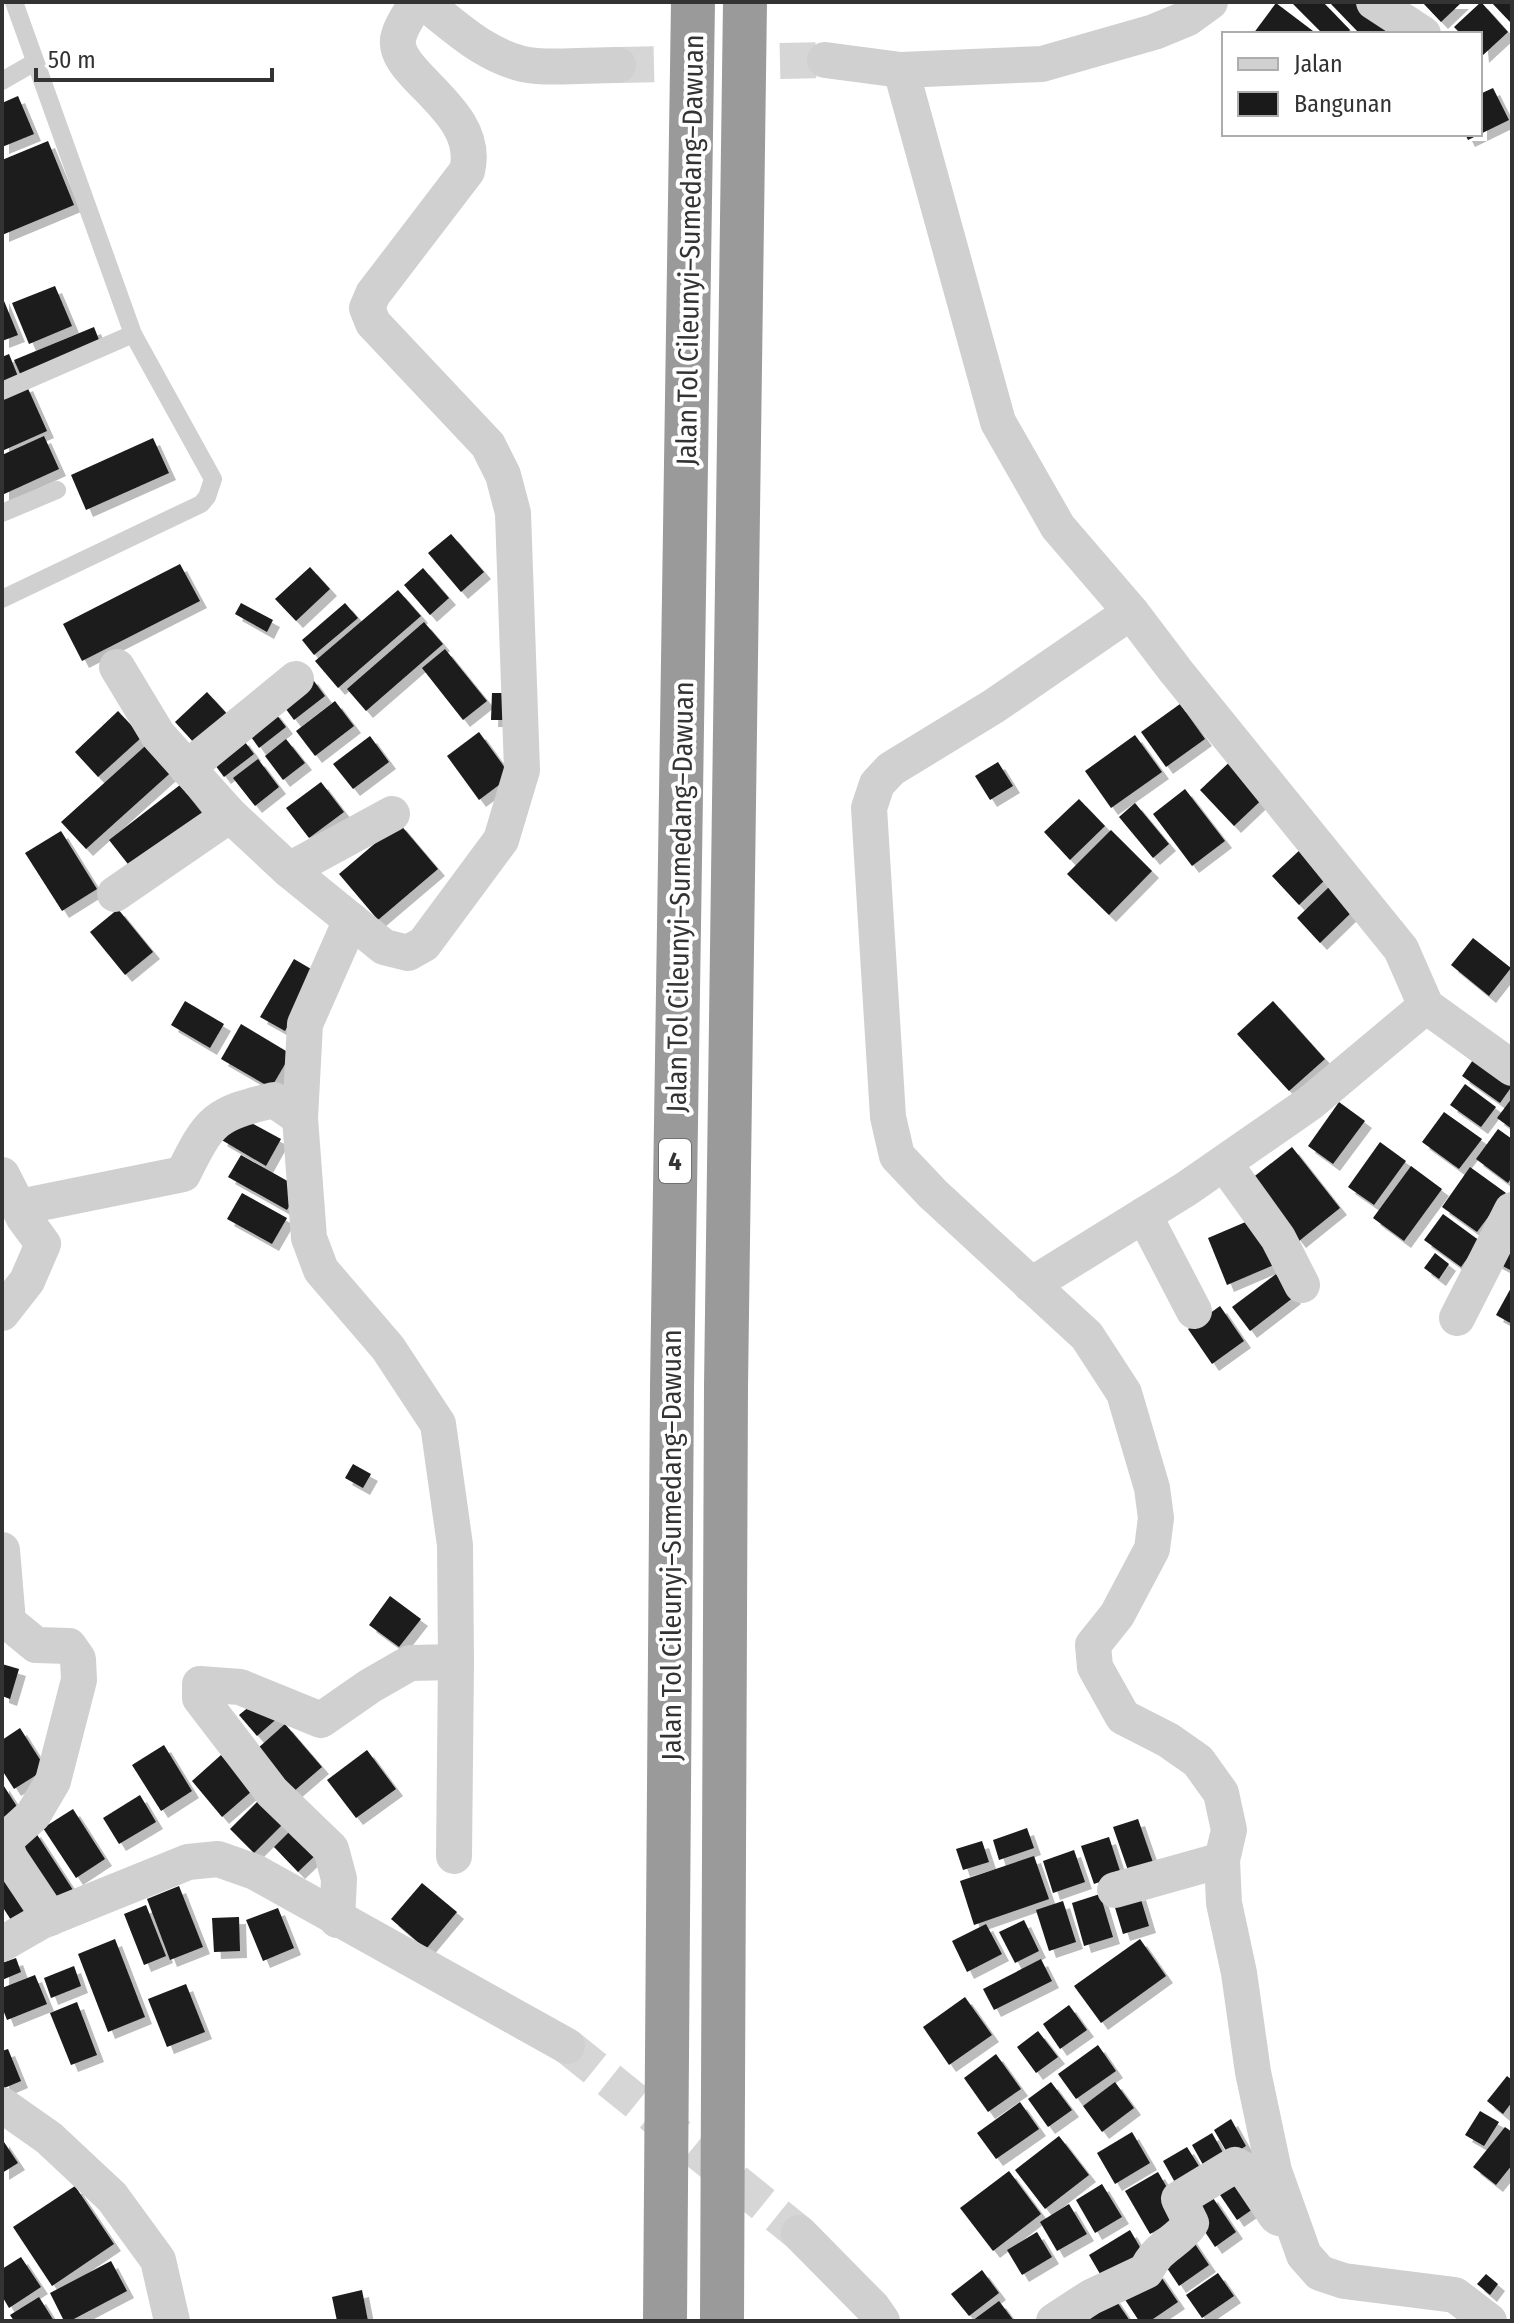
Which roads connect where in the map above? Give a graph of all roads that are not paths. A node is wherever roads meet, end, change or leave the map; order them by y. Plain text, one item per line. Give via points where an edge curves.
1 (14, 2) edge
2 (417, 2) edge
3 (424, 2) edge
4 (693, 2) edge
5 (745, 2) edge
6 (1210, 2) edge
7 (1374, 2) edge
8 (1420, 32) edge
9 (825, 60) tunnel mouth
10 (35, 62) junction
11 (618, 65) tunnel mouth
12 (901, 70) junction
13 (2, 81) edge
14 (133, 334) junction
15 (2, 391) edge
16 (57, 490) dead end
17 (2, 513) edge
18 (2, 599) edge
19 (1131, 612) junction
20 (117, 667) dead end
21 (296, 679) dead end
22 (187, 768) junction
23 (392, 814) dead end
24 (230, 815) junction
25 (289, 870) junction
26 (115, 894) dead end
27 (351, 920) junction
28 (1426, 1006) junction
29 (1512, 1068) edge
30 (300, 1118) junction
31 (1224, 1163) junction
32 (2, 1175) edge
33 (20, 1207) junction
34 (1512, 1210) edge
35 (1144, 1215) junction
36 (1031, 1285) junction
37 (1302, 1285) dead end
38 (1194, 1311) dead end
39 (2, 1313) edge
40 (1457, 1318) dead end
41 (2, 1550) edge
42 (456, 1662) junction
43 (454, 1856) dead end
44 (1222, 1860) junction
45 (1115, 1890) dead end
46 (50, 1918) junction
47 (337, 1920) junction
48 (2, 1944) edge
49 (567, 2046) tunnel mouth
50 (2, 2105) edge
51 (1293, 2223) junction
52 (799, 2233) tunnel mouth
53 (172, 2321) edge
54 (665, 2321) edge
55 (722, 2321) edge
56 (882, 2321) edge
57 (1054, 2321) edge
58 (1489, 2321) edge

1 - 10 lane
2 - 27 street via 398,45 405,62 457,121 471,155 467,171 367,308 373,323 488,445 503,475 513,513 522,770 501,840 424,944 408,953 384,947
3 - 11 street via 498,55 534,66
4 - 54 highway, Jalan Tol Cileunyi–Sumedang–Dawuan / 4 via 672,1403
5 - 55 highway, Jalan Tol Cileunyi–Sumedang–Dawuan / 4 via 726,1386
6 - 12 street via 1154,32 1042,64
7 - 8 street
9 - 12 street
10 - 13 lane
10 - 14 lane
12 - 19 street via 998,422 1058,527
14 - 15 lane
14 - 18 lane via 213,479 207,497
16 - 17 lane
19 - 28 street via 1401,949
19 - 36 street via 891,769 877,784 869,808 888,1117 897,1156
20 - 22 street via 158,735
21 - 22 street
22 - 24 street
23 - 25 street
24 - 25 street
24 - 26 street
25 - 27 street
27 - 30 street via 305,1024
28 - 29 street
28 - 31 street via 1310,1103
30 - 33 street via 274,1100 238,1108 221,1115 200,1140 183,1174
30 - 42 street via 309,1238 321,1270 388,1348 438,1424 455,1545
31 - 35 street
31 - 37 street via 1278,1238
32 - 33 street
33 - 39 street via 43,1244 27,1281
34 - 40 street
35 - 36 street
35 - 38 street
36 - 44 street via 1087,1336 1124,1393 1152,1488 1152,1549 1117,1615 1093,1645 1095,1667 1123,1717 1198,1761 1221,1793 1229,1830
41 - 46 street via 8,1622 36,1645 69,1646 78,1659 79,1680 53,1781 33,1815 4,1841
42 - 43 street
42 - 47 street via 410,1663 321,1720 240,1687 200,1684 200,1698 272,1792 331,1849 339,1879
44 - 45 street
44 - 51 street via 1224,1903 1253,2072 1274,2171
46 - 47 street via 188,1862 218,1859 255,1872
46 - 48 street
47 - 49 street
50 - 53 street via 49,2138 112,2197 158,2260
51 - 57 street via 1276,2216 1245,2170 1235,2165 1179,2199 1191,2223 1153,2255 1146,2271
51 - 58 street via 1304,2255 1320,2273 1344,2281 1455,2295
52 - 56 street

